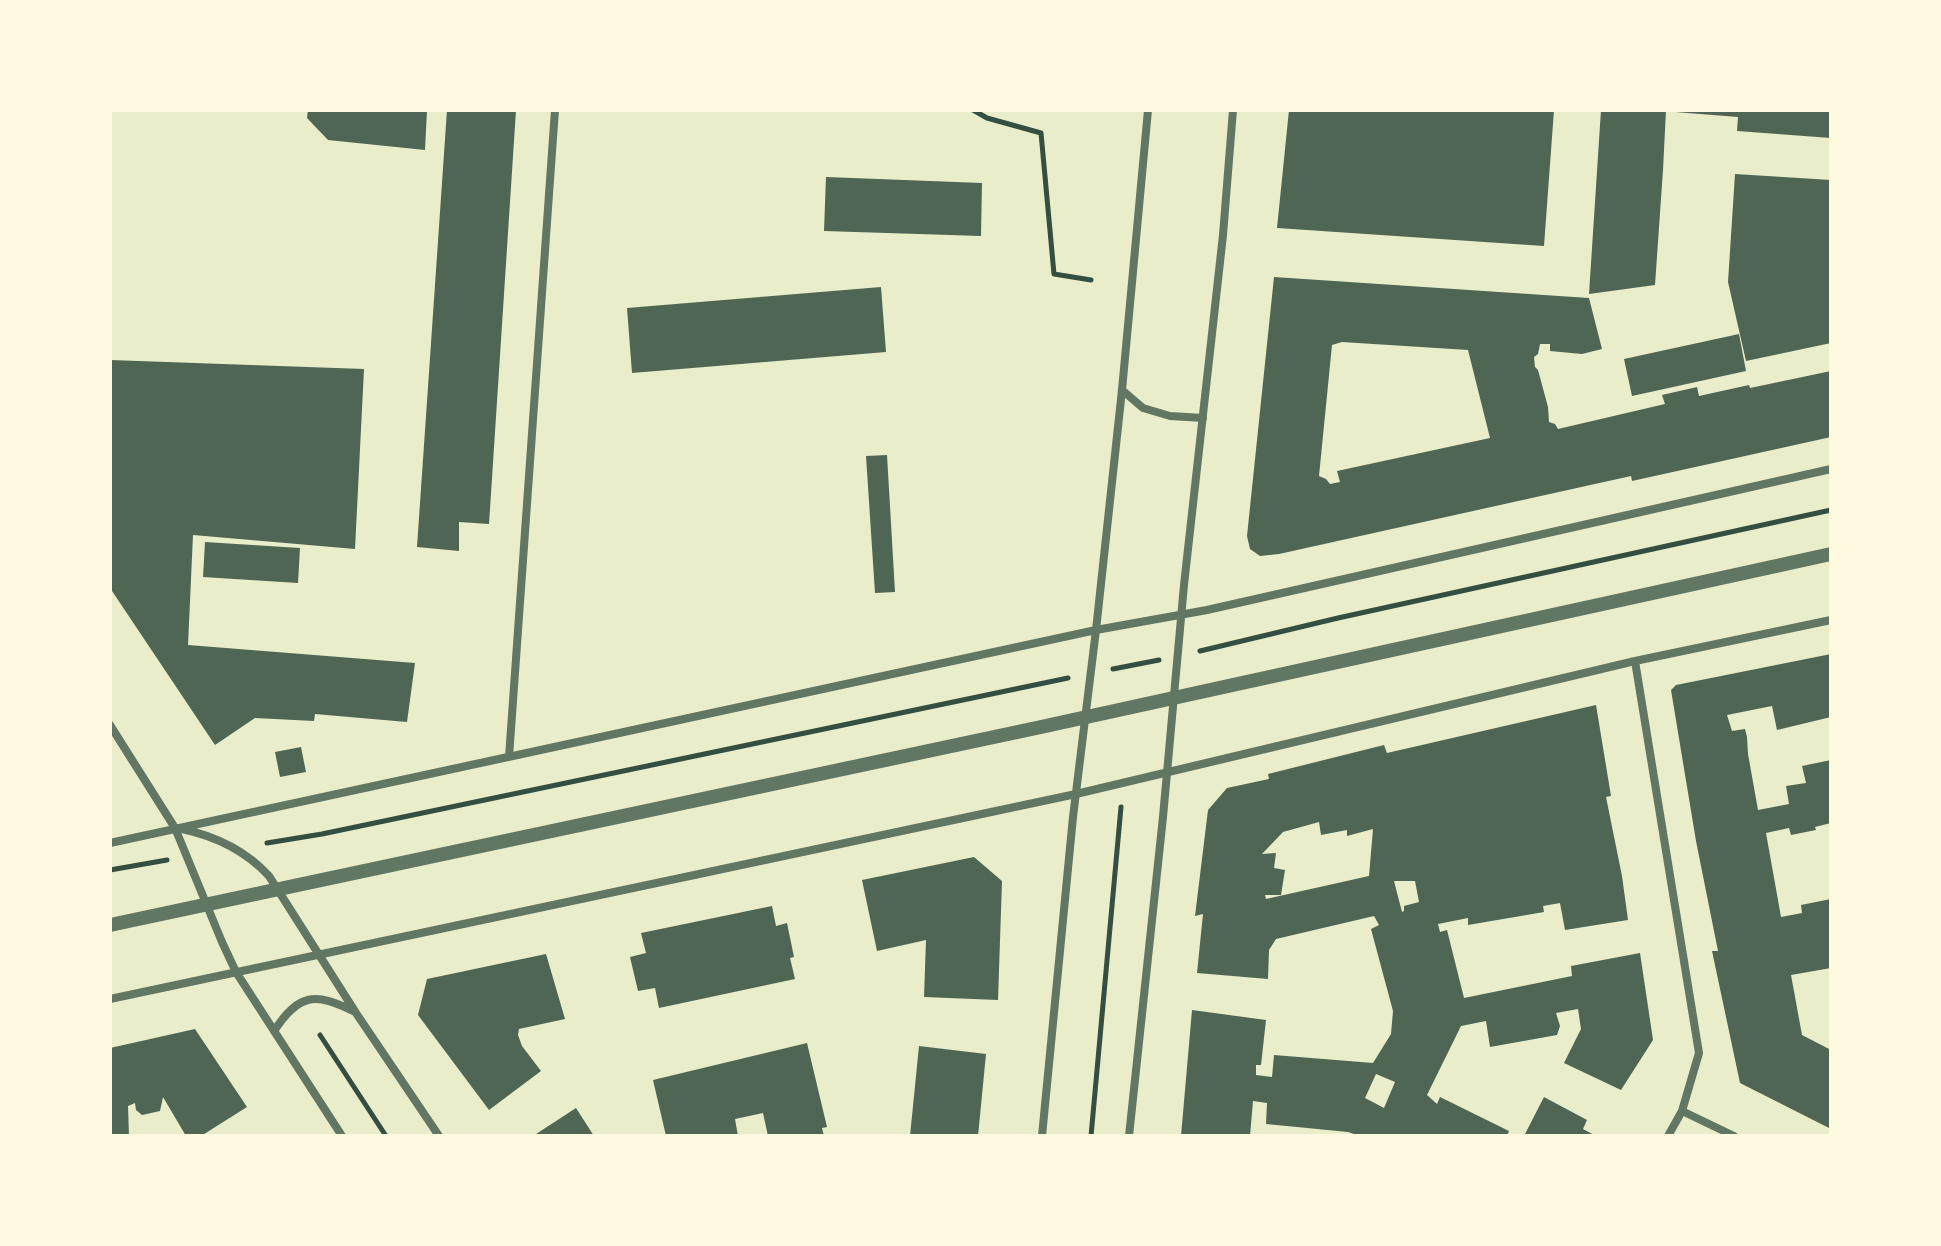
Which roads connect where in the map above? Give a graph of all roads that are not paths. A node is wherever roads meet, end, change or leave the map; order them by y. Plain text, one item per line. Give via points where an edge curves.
1 (555, 110) edge
2 (1148, 110) edge
3 (1233, 110) edge
4 (1122, 390) junction
5 (1203, 418) junction
6 (1831, 469) edge
7 (1831, 554) edge
8 (1181, 615) junction
9 (1831, 620) edge
10 (1096, 630) junction
11 (1635, 661) junction
12 (1173, 698) junction
13 (1084, 717) junction
14 (110, 725) edge
15 (509, 757) junction
16 (1167, 773) junction
17 (1076, 794) junction
18 (175, 828) junction
19 (110, 843) edge
20 (279, 889) junction
21 (207, 904) junction
22 (110, 925) edge
23 (318, 954) junction
24 (236, 972) junction
25 (110, 999) edge
26 (356, 1013) junction
27 (274, 1031) junction
28 (1682, 1111) junction
29 (342, 1136) edge
30 (439, 1136) edge
31 (1042, 1136) edge
32 (1129, 1136) edge
33 (1668, 1136) edge
34 (1734, 1136) edge

1 - 15 street
2 - 4 street
3 - 5 street
4 - 5 street via 1143,408
4 - 10 street
5 - 8 street
6 - 8 street
7 - 12 street
8 - 10 street
8 - 12 street
9 - 11 street
10 - 13 street
10 - 15 street
11 - 16 street
11 - 28 street via 1699,1053
12 - 13 street
12 - 16 street
13 - 17 street
13 - 20 street
14 - 18 street
15 - 18 street
16 - 17 street
16 - 32 street
17 - 23 street
17 - 31 street
18 - 19 street
18 - 20 street via 234,848 258,864
18 - 21 street
20 - 21 street
20 - 23 street
21 - 22 street
21 - 24 street
23 - 24 street
23 - 26 street
24 - 25 street
24 - 27 street
26 - 27 street via 332,1002 305,1000 294,1005
26 - 30 street
27 - 29 street
28 - 33 street
28 - 34 street

